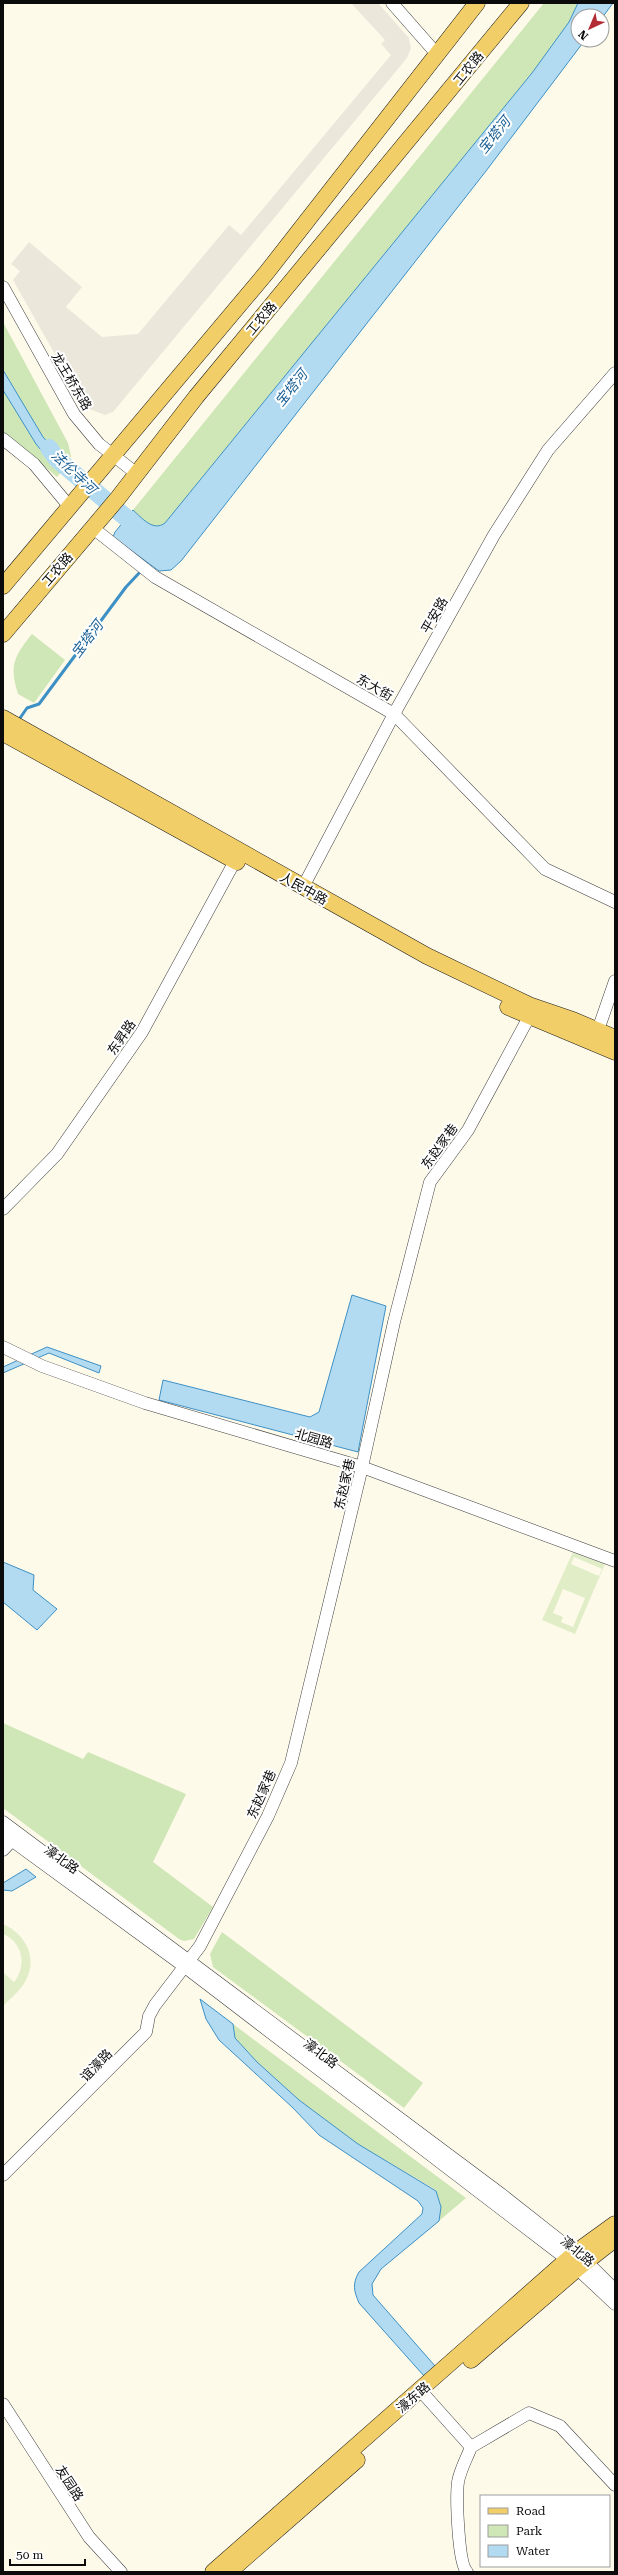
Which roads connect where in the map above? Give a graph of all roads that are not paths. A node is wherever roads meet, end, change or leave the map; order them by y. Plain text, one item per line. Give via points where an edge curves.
1 (392, 3) edge
2 (477, 3) edge
3 (521, 3) edge
4 (436, 53) junction
5 (3, 287) edge
6 (615, 373) edge
7 (3, 439) edge
8 (112, 456) junction
9 (137, 474) junction
10 (74, 502) junction
11 (96, 524) junction
12 (3, 586) edge
13 (3, 634) edge
14 (394, 714) junction
15 (4, 724) edge
16 (23, 737) junction
17 (235, 861) junction
18 (303, 887) junction
19 (615, 902) edge
20 (615, 981) edge
21 (529, 1017) junction
22 (598, 1030) junction
23 (615, 1038) edge
24 (615, 1052) edge
25 (3, 1209) edge
26 (3, 1347) edge
27 (362, 1467) junction
28 (615, 1561) edge
29 (3, 1822) edge
30 (11, 1836) edge
31 (3, 1850) edge
32 (187, 1964) junction
33 (3, 2175) edge
34 (615, 2224) edge
35 (615, 2239) edge
36 (577, 2260) junction
37 (615, 2290) edge
38 (615, 2304) edge
39 (424, 2394) junction
40 (3, 2404) edge
41 (472, 2447) junction
42 (615, 2485) edge
43 (121, 2572) edge
44 (213, 2572) edge
45 (229, 2572) edge
46 (467, 2572) edge

1 - 4 street
2 - 4 main road, 工农路
3 - 9 main road, 工农路 via 196,397
4 - 8 main road, 工农路 via 267,272
5 - 8 street, 龙王桥东路 via 74,414
6 - 14 street, 平安路 via 548,450 533,472 494,535
7 - 10 street
8 - 9 street, 龙王桥东路
8 - 10 main road, 工农路
9 - 11 main road, 工农路
10 - 12 main road, 工农路
11 - 13 main road, 工农路
11 - 14 street, 东大街 via 155,577
14 - 18 street, 平安路
14 - 19 street, 东大街 via 545,869
15 - 16 main road, 人民中路
16 - 17 main road, 人民中路
16 - 18 main road, 人民中路
17 - 21 main road, 人民中路 via 423,966
17 - 25 street, 东昇路 via 142,1032 57,1154
18 - 22 main road, 人民中路 via 427,956 517,1000
20 - 22 street
21 - 24 main road, 人民中路
21 - 27 street, 东赵家巷 via 468,1130 430,1182 394,1322
22 - 23 main road, 人民中路
26 - 27 street, 北园路 via 35,1362 145,1403
27 - 28 street, 北园路
27 - 32 street, 东赵家巷 via 290,1763 268,1816 200,1946
29 - 30 street, 濠北路
30 - 31 street
30 - 32 street, 濠北路
32 - 33 street, 谊濠路 via 155,2005 149,2016 146,2032
32 - 36 street, 濠北路 via 472,2172
34 - 36 main road, 濠东路
35 - 36 main road, 濠东路
36 - 37 street, 濠北路
36 - 38 street, 濠北路
36 - 39 main road, 濠东路
39 - 41 street
39 - 44 main road, 濠东路
39 - 45 main road, 濠东路
40 - 43 street, 友园路 via 88,2537
41 - 42 street via 529,2413 560,2426
41 - 46 street via 458,2481 459,2534 463,2568

